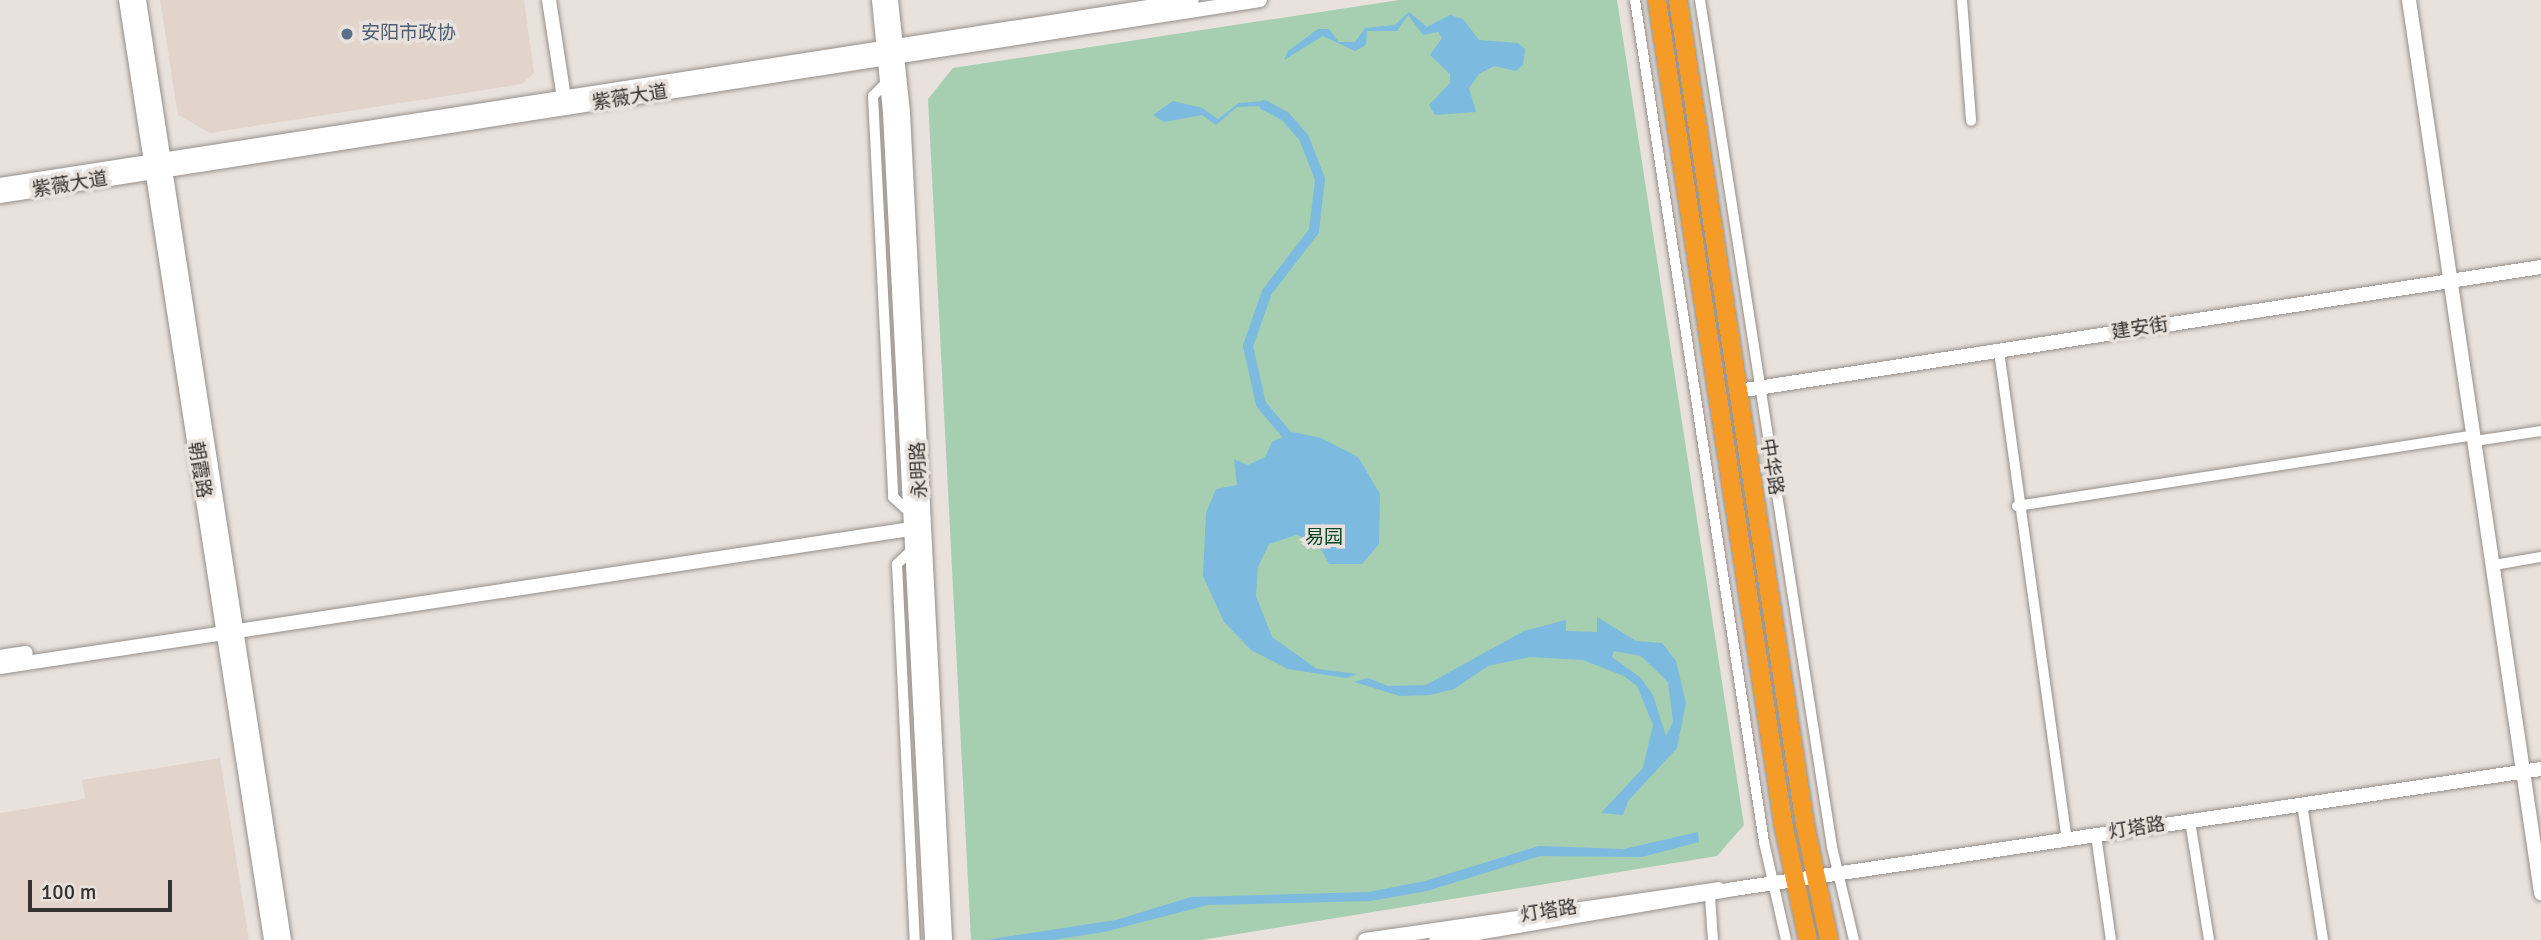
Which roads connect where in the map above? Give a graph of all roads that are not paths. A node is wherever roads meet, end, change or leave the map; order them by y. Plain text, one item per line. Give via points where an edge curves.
1 (126, 0) edge
2 (139, 0) edge
3 (549, 0) edge
4 (879, 0) edge
5 (891, 0) edge
6 (1192, 0) edge
7 (1261, 0) edge
8 (1635, 0) edge
9 (1657, 0) edge
10 (1678, 0) edge
11 (1700, 0) edge
12 (1962, 0) edge
13 (2409, 0) edge
14 (892, 52) junction
15 (564, 98) junction
16 (1971, 121) dead end
17 (158, 166) junction
18 (0, 185) edge
19 (0, 196) edge
20 (2541, 267) edge
21 (2452, 281) junction
22 (1999, 351) junction
23 (1761, 387) junction
24 (1738, 391) junction
25 (2541, 431) edge
26 (2475, 438) junction
27 (2017, 506) junction
28 (910, 521) junction
29 (912, 550) junction
30 (2541, 557) edge
31 (2494, 565) junction
32 (229, 626) junction
33 (0, 657) edge
34 (0, 667) edge
35 (2541, 769) edge
36 (2525, 771) junction
37 (2302, 804) junction
38 (2190, 821) junction
39 (2096, 835) junction
40 (2067, 839) junction
41 (1838, 874) junction
42 (1815, 877) junction
43 (1794, 880) junction
44 (1773, 884) junction
45 (1734, 889) junction
46 (2541, 892) edge
47 (1710, 896) junction
48 (1476, 937) edge
49 (271, 940) edge
50 (284, 940) edge
51 (915, 940) edge
52 (932, 940) edge
53 (945, 940) edge
54 (1365, 940) edge
55 (1436, 940) edge
56 (1713, 940) edge
57 (1786, 940) edge
58 (1808, 940) edge
59 (1829, 940) edge
60 (1854, 940) edge
61 (2111, 940) edge
62 (2209, 940) edge
63 (2323, 940) edge

1 - 17 street, 朝霞路
2 - 17 street, 朝霞路
3 - 15 street
4 - 14 street, 永明路
5 - 14 street, 永明路
6 - 14 street, 紫薇大道
7 - 14 street, 紫薇大道
8 - 44 street
9 - 43 highway
10 - 24 highway, 中华路
11 - 23 street
12 - 16 street
13 - 21 street
14 - 15 street, 紫薇大道
14 - 17 street, 紫薇大道
14 - 28 street, 永明路 via 888,81
14 - 53 street, 永明路
15 - 17 street, 紫薇大道
17 - 18 street, 紫薇大道
17 - 19 street, 紫薇大道
17 - 32 street, 朝霞路
20 - 21 street, 建安街
21 - 22 street, 建安街
21 - 26 street
22 - 23 street, 建安街
22 - 27 street
23 - 24 street, 建安街
23 - 41 street
24 - 42 highway, 中华路
25 - 26 street
26 - 27 street
26 - 31 street
27 - 40 street
28 - 29 street, 永明路
28 - 32 street
29 - 51 street via 897,564
29 - 52 street, 永明路
30 - 31 street
31 - 36 street
32 - 33 street
32 - 34 street
32 - 49 street, 朝霞路
32 - 50 street, 朝霞路
35 - 36 street, 灯塔路
36 - 37 street, 灯塔路
36 - 46 street
37 - 38 street, 灯塔路
37 - 63 street
38 - 39 street, 灯塔路
38 - 62 street
39 - 40 street, 灯塔路
39 - 61 street
40 - 41 street, 灯塔路
41 - 42 street, 灯塔路
41 - 60 street
42 - 43 street, 灯塔路
42 - 59 highway, 中华路
43 - 44 street, 灯塔路
43 - 58 highway
44 - 45 street, 灯塔路
44 - 57 street
45 - 47 street, 灯塔路
45 - 54 street, 灯塔路 via 1696,889
47 - 48 street, 灯塔路
47 - 56 street
48 - 55 street, 灯塔路

